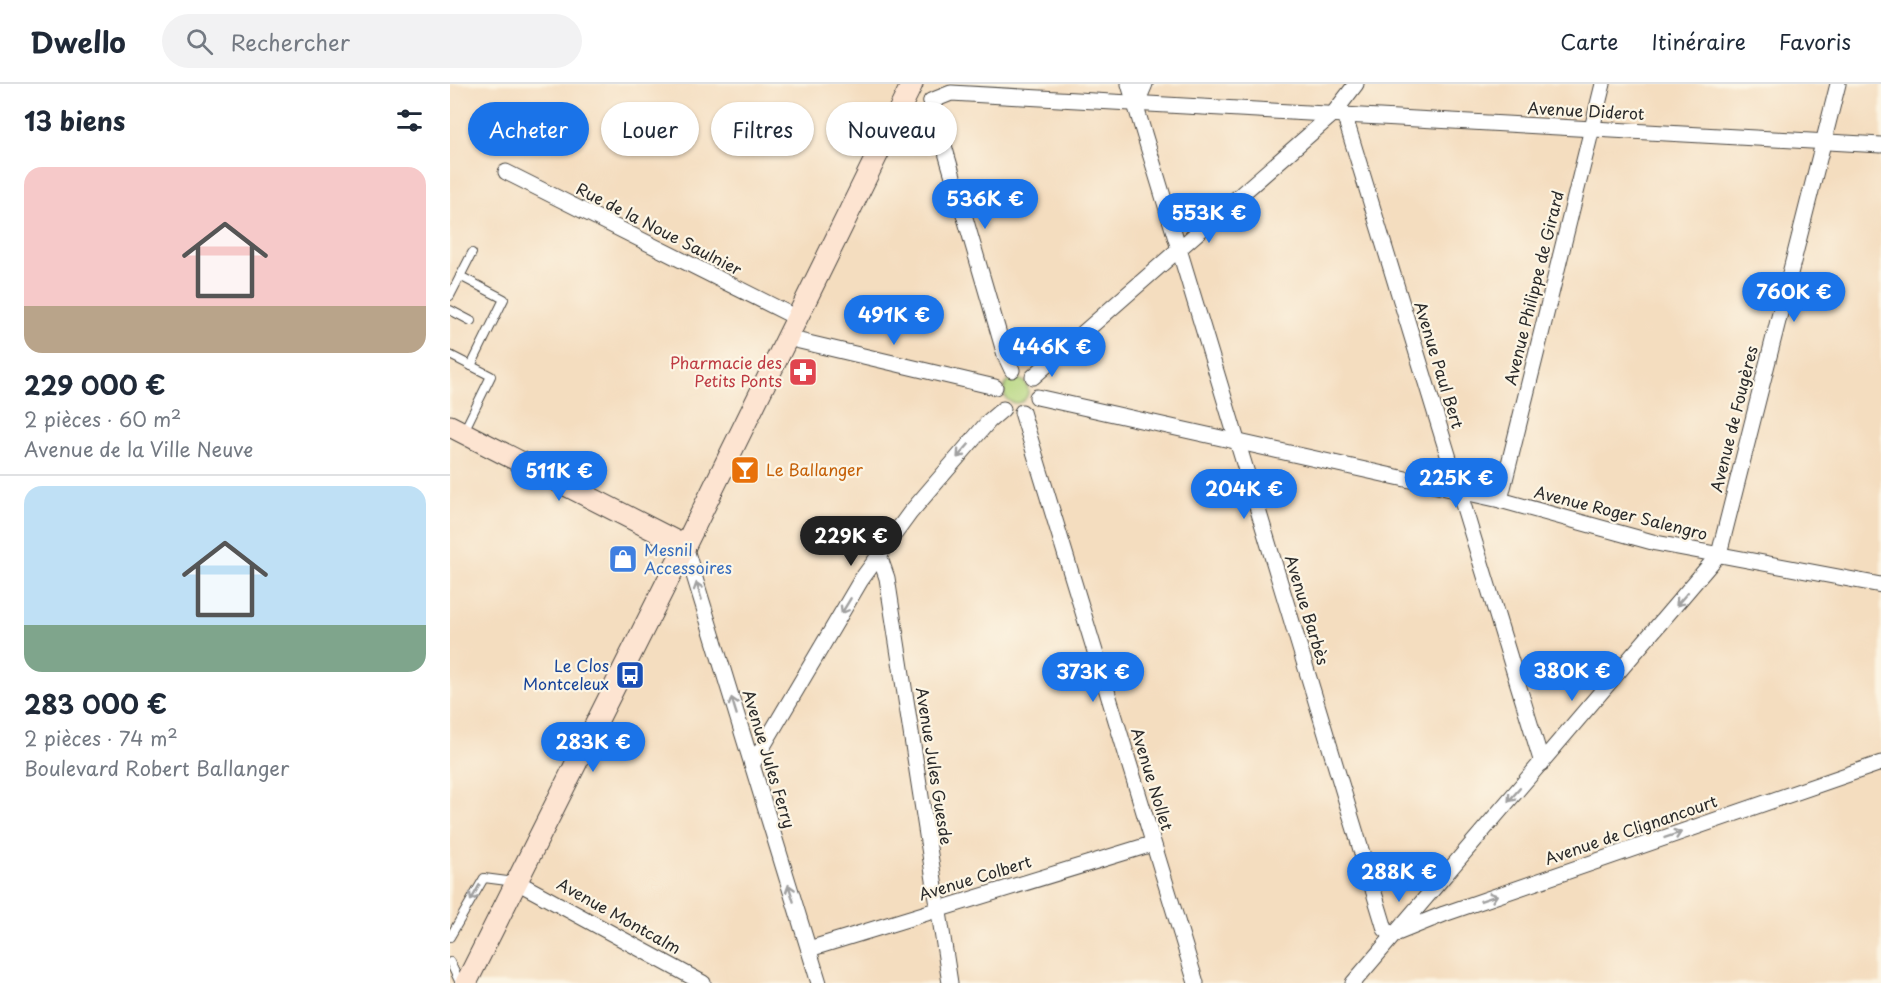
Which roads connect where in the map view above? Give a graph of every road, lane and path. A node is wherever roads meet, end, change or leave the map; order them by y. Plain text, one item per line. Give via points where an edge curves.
1 (1129, 84) edge
2 (1145, 84) edge
3 (1356, 84) edge
4 (1603, 84) edge
5 (1838, 84) edge
6 (911, 85) edge
7 (930, 101) junction
8 (1136, 105) junction
9 (1339, 114) junction
10 (1593, 129) junction
11 (1823, 141) junction
12 (1881, 145) edge
13 (506, 172) dead end
14 (1178, 249) junction
15 (472, 253) dead end
16 (460, 276) junction
17 (450, 296) edge
18 (450, 310) edge
19 (796, 318) junction
20 (471, 321) dead end
21 (787, 338) junction
22 (450, 355) edge
23 (471, 366) junction
24 (1012, 370) junction
25 (1033, 377) junction
26 (995, 387) junction
27 (1037, 397) junction
28 (1003, 409) junction
29 (1022, 412) junction
30 (456, 429) edge
31 (1238, 443) junction
32 (1459, 493) junction
33 (1500, 500) junction
34 (686, 546) junction
35 (1719, 554) junction
36 (879, 555) junction
37 (1881, 585) edge
38 (1542, 763) junction
39 (1881, 764) edge
40 (752, 765) junction
41 (1152, 844) junction
42 (517, 882) junction
43 (1429, 894) junction
44 (938, 907) junction
45 (1444, 914) junction
46 (1394, 935) junction
47 (450, 937) edge
48 (809, 949) junction
49 (450, 962) edge
50 (460, 983) edge
51 (466, 983) edge
52 (703, 983) edge
53 (819, 983) edge
54 (950, 983) edge
55 (1196, 983) edge
56 (1353, 983) edge

1 - 8 street, Avenue Barbès
2 - 8 street
3 - 9 street
4 - 10 street, Avenue Philippe de Girard
5 - 11 street, Avenue de Fougères
6 - 7 street
6 - 19 main road
7 - 8 street, Avenue Diderot via 951,93
7 - 24 street
8 - 9 street, Avenue Diderot
8 - 14 street, Avenue Barbès
9 - 10 street, Avenue Diderot
9 - 14 street
9 - 32 street, Avenue Paul Bert
10 - 11 street, Avenue Diderot
10 - 33 street, Avenue Philippe de Girard
11 - 12 street, Avenue Diderot
11 - 35 street, Avenue de Fougères
13 - 19 street, Rue de la Noue Saulnier
14 - 25 street
14 - 31 street, Avenue Barbès
15 - 16 lane
16 - 17 lane
16 - 23 lane via 504,299
18 - 20 lane
19 - 21 main road
21 - 26 street
21 - 34 main road
22 - 23 lane
23 - 30 lane via 491,376
24 - 25 street
24 - 26 street via 1001,376
25 - 27 street
26 - 28 street via 996,399
27 - 29 street via 1032,407
27 - 31 street, Avenue Roger Salengro
28 - 29 street
28 -> 36 street via 910,513
29 - 41 street, Avenue Nollet
30 - 34 main road
31 - 32 street, Avenue Roger Salengro
31 - 46 street, Avenue Barbès via 1385,928
32 - 33 street, Avenue Roger Salengro
32 - 38 street, Avenue Paul Bert
33 - 35 street, Avenue Roger Salengro via 1656,543
40 -> 34 street, Avenue Jules Ferry
34 - 42 main road
35 - 37 street, Avenue Roger Salengro
35 -> 38 street
36 -> 40 street
36 - 44 street, Avenue Jules Guesde via 887,578
38 -> 43 street
45 -> 39 street, Avenue de Clignancourt
48 -> 40 street, Avenue Jules Ferry
41 - 44 street, Avenue Colbert
41 - 55 street, Avenue Nollet
42 -> 47 lane via 484,878
42 - 51 main road
42 - 52 street, Avenue Montcalm
43 - 45 street via 1433,905
43 - 46 street
44 - 48 street, Avenue Colbert
44 - 54 street, Avenue Jules Guesde
45 - 46 street, Avenue de Clignancourt
46 - 56 street
48 - 53 street, Avenue Jules Ferry
49 - 50 lane

